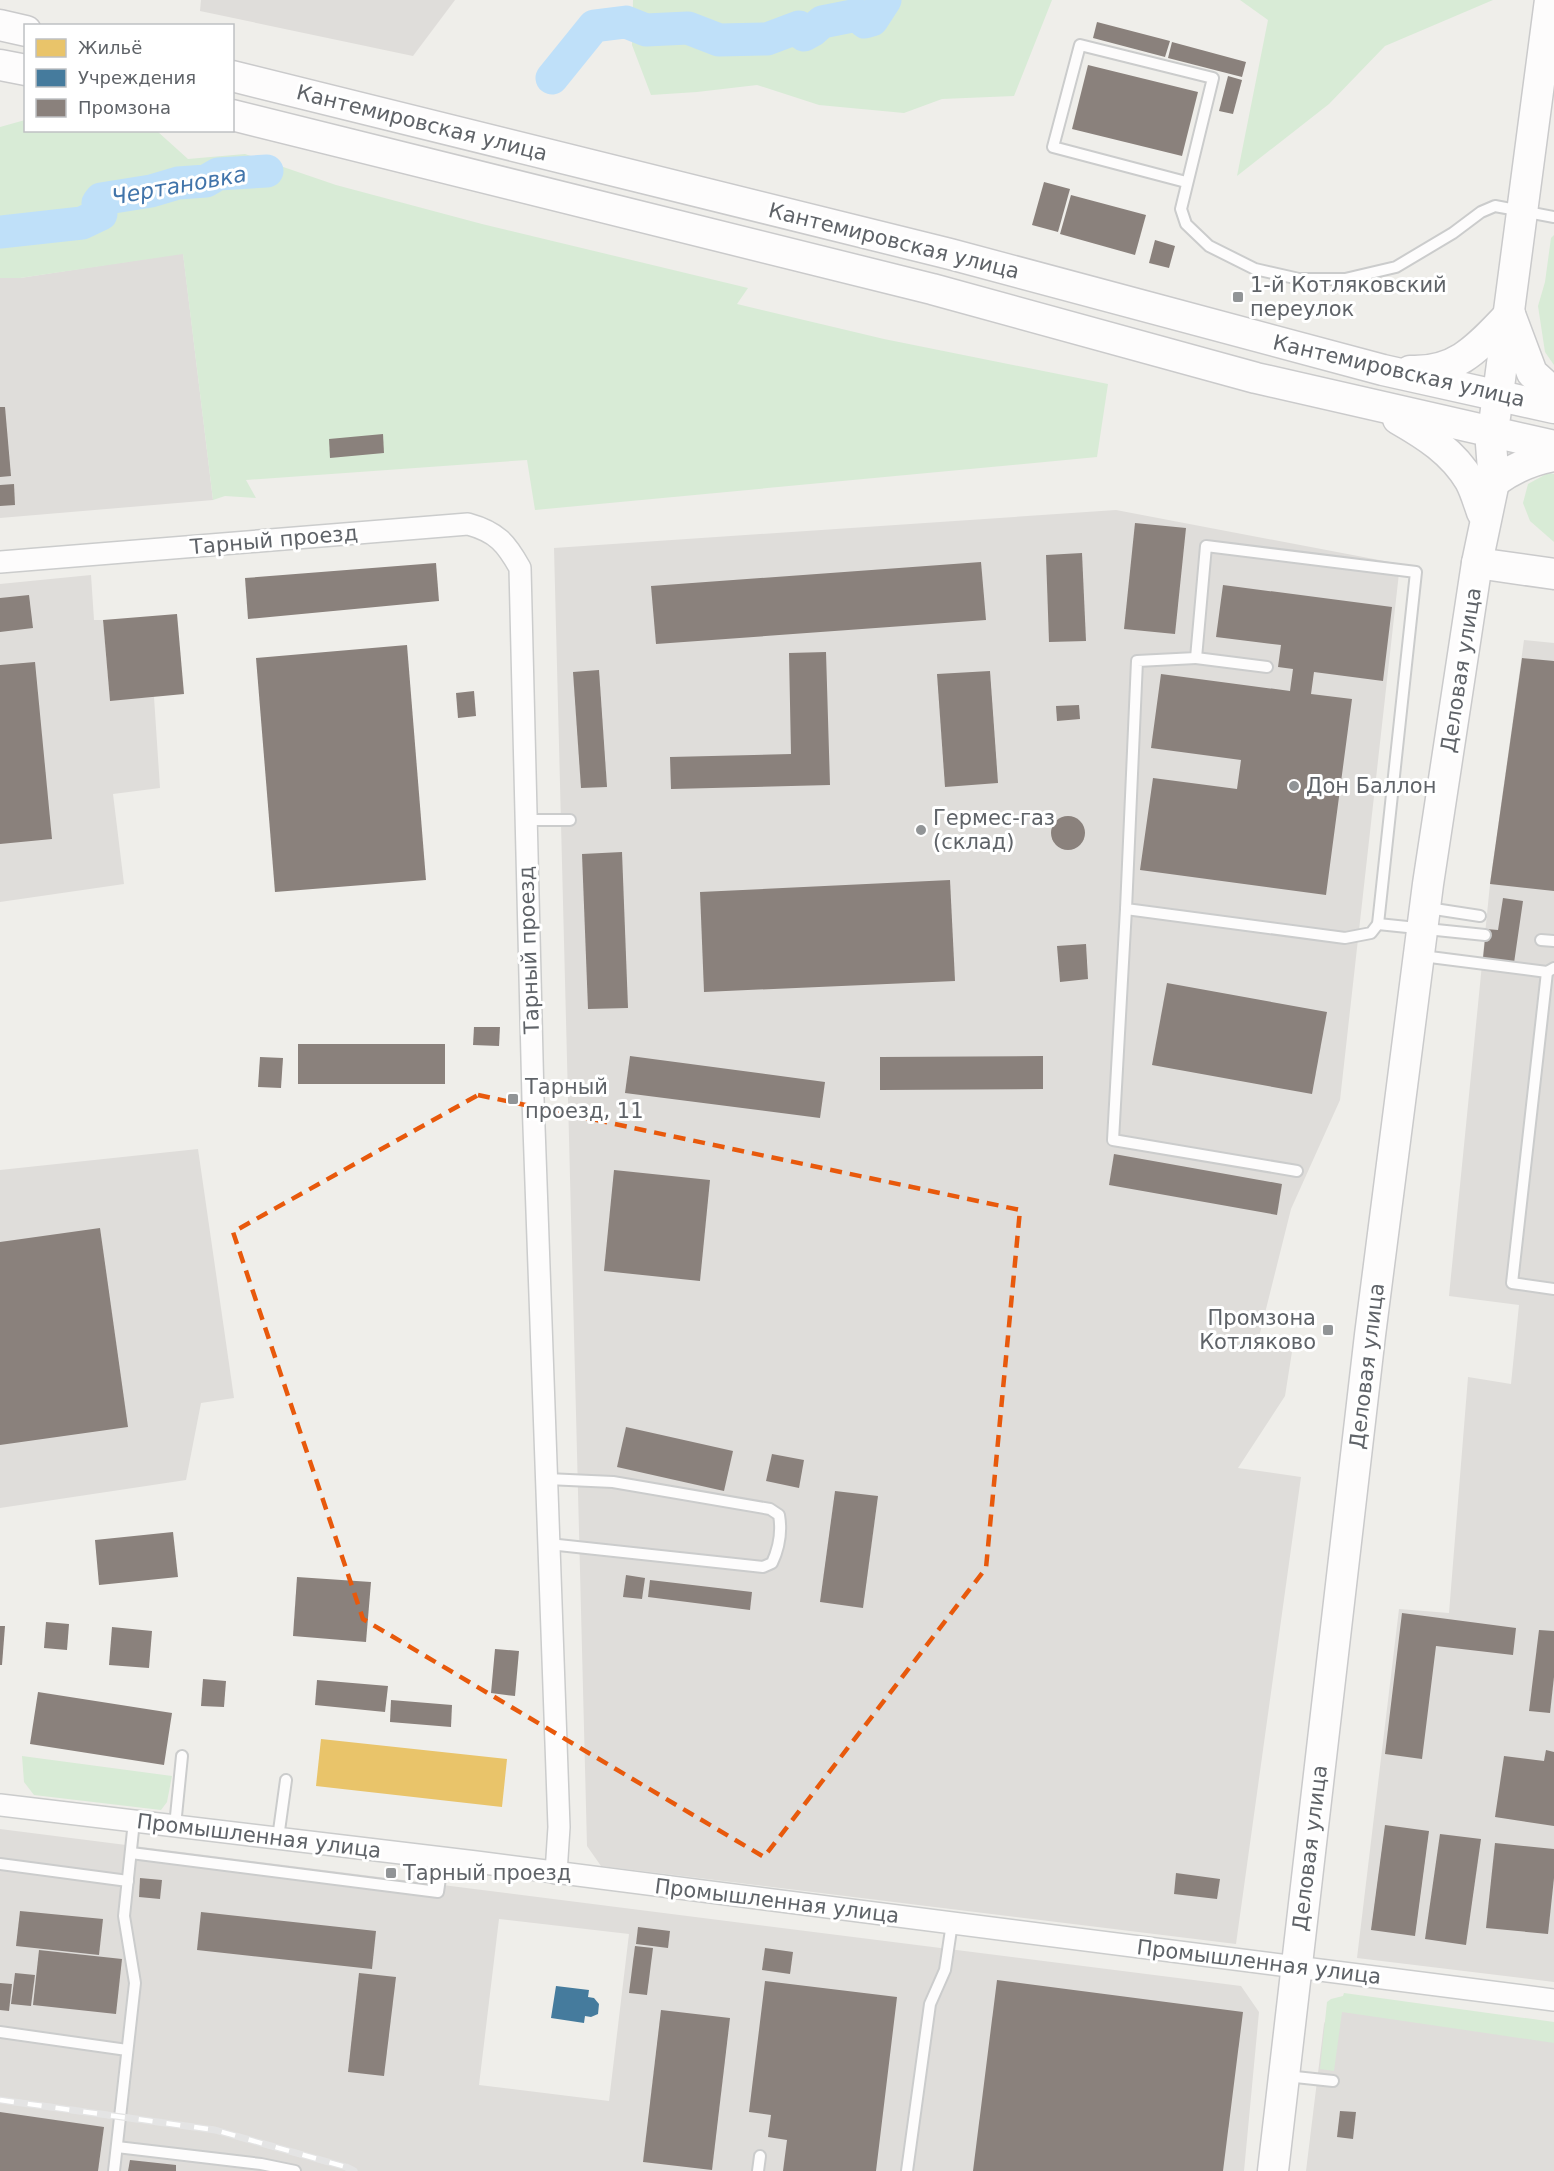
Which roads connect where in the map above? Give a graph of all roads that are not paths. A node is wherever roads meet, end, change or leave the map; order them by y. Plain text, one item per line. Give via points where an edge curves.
1 (1550, 0) edge
2 (0, 25) edge
3 (24, 31) edge
4 (0, 65) edge
5 (24, 70) edge
6 (234, 76) edge
7 (234, 115) edge
8 (1186, 182) junction
9 (1523, 210) junction
10 (1554, 217) edge
11 (1510, 314) junction
12 (1383, 370) junction
13 (1554, 393) edge
14 (1498, 396) junction
15 (1374, 406) junction
16 (1554, 408) edge
17 (1492, 438) junction
18 (1554, 446) edge
19 (1554, 456) edge
20 (1494, 482) junction
21 (1482, 512) junction
22 (0, 562) edge
23 (1478, 563) junction
24 (1554, 574) edge
25 (1196, 658) junction
26 (1267, 667) dead end
27 (526, 820) junction
28 (570, 820) dead end
29 (1126, 909) junction
30 (1480, 916) dead end
31 (1378, 924) junction
32 (1422, 930) junction
33 (1485, 935) dead end
34 (1541, 940) dead end
35 (1554, 941) edge
36 (1550, 970) edge
37 (1297, 1171) dead end
38 (1554, 1289) edge
39 (547, 1479) junction
40 (549, 1544) junction
41 (182, 1756) dead end
42 (286, 1780) dead end
43 (0, 1804) edge
44 (134, 1821) junction
45 (175, 1826) junction
46 (278, 1838) junction
47 (131, 1853) junction
48 (443, 1858) junction
49 (0, 1864) edge
50 (556, 1873) junction
51 (128, 1881) junction
52 (952, 1923) junction
53 (1296, 1966) junction
54 (1554, 2000) edge
55 (0, 2032) edge
56 (128, 2050) junction
57 (1283, 2076) junction
58 (1333, 2081) dead end
59 (117, 2147) junction
60 (760, 2156) dead end
61 (114, 2171) edge
62 (296, 2171) edge
63 (758, 2171) edge
64 (907, 2171) edge
65 (1273, 2171) edge

1 - 9 street
2 - 3 street
4 - 5 street
6 - 12 street, Кантемировская улица via 938,251
7 - 15 street, Кантемировская улица via 933,289 1256,378
8 - 8 lane via 1213,78 1080,45 1053,147
8 - 9 lane via 1181,209 1186,224 1209,246 1255,269 1299,279 1345,279 1396,267 1481,212 1495,207
9 - 10 lane
9 - 11 street
11 - 12 street via 1474,352 1448,365 1425,372
11 - 13 street via 1532,373
11 - 14 street
12 - 14 street, Кантемировская улица
14 - 16 street, Кантемировская улица
14 - 17 street
15 - 17 street, Кантемировская улица
15 - 21 street via 1424,434 1454,459 1471,482
17 - 18 street, Кантемировская улица
17 - 20 street
17 - 21 street
19 - 20 street via 1536,459
20 - 23 street
21 - 23 street
22 - 27 street, Тарный проезд via 468,524 487,529 508,547 520,568
23 - 24 street
23 - 32 street, Деловая улица
25 - 26 lane
25 - 29 lane via 1137,661
25 - 31 lane via 1206,546 1416,572
27 - 28 lane
27 - 39 street, Тарный проезд
29 - 31 lane via 1345,938 1371,933
29 - 37 lane via 1113,1140
30 - 32 lane
31 - 32 lane
32 - 33 lane
32 - 36 lane
32 - 53 street, Деловая улица via 1368,1347
34 - 35 lane
36 - 38 lane via 1512,1283
39 - 40 street, Тарный проезд
39 - 40 lane via 613,1482 770,1509 778,1515 781,1527 777,1552 772,1563 763,1567
40 - 50 street, Тарный проезд via 559,1827
41 - 45 lane
42 - 46 lane
43 - 44 street, Промышленная улица
44 - 45 street, Промышленная улица
44 - 47 lane
45 - 46 street, Промышленная улица
46 - 48 street, Промышленная улица
47 - 48 lane via 438,1892
47 - 51 lane
48 - 50 street, Промышленная улица
49 - 51 lane
50 - 52 street, Промышленная улица
51 - 56 lane via 124,1916 135,1983
52 - 53 street, Промышленная улица
52 - 64 lane via 945,1970 930,2004
53 - 54 street, Промышленная улица
53 - 57 street, Деловая улица
55 - 56 lane
56 - 59 lane
57 - 58 lane
57 - 65 street, Деловая улица
59 - 61 lane
59 - 62 lane
60 - 63 lane

